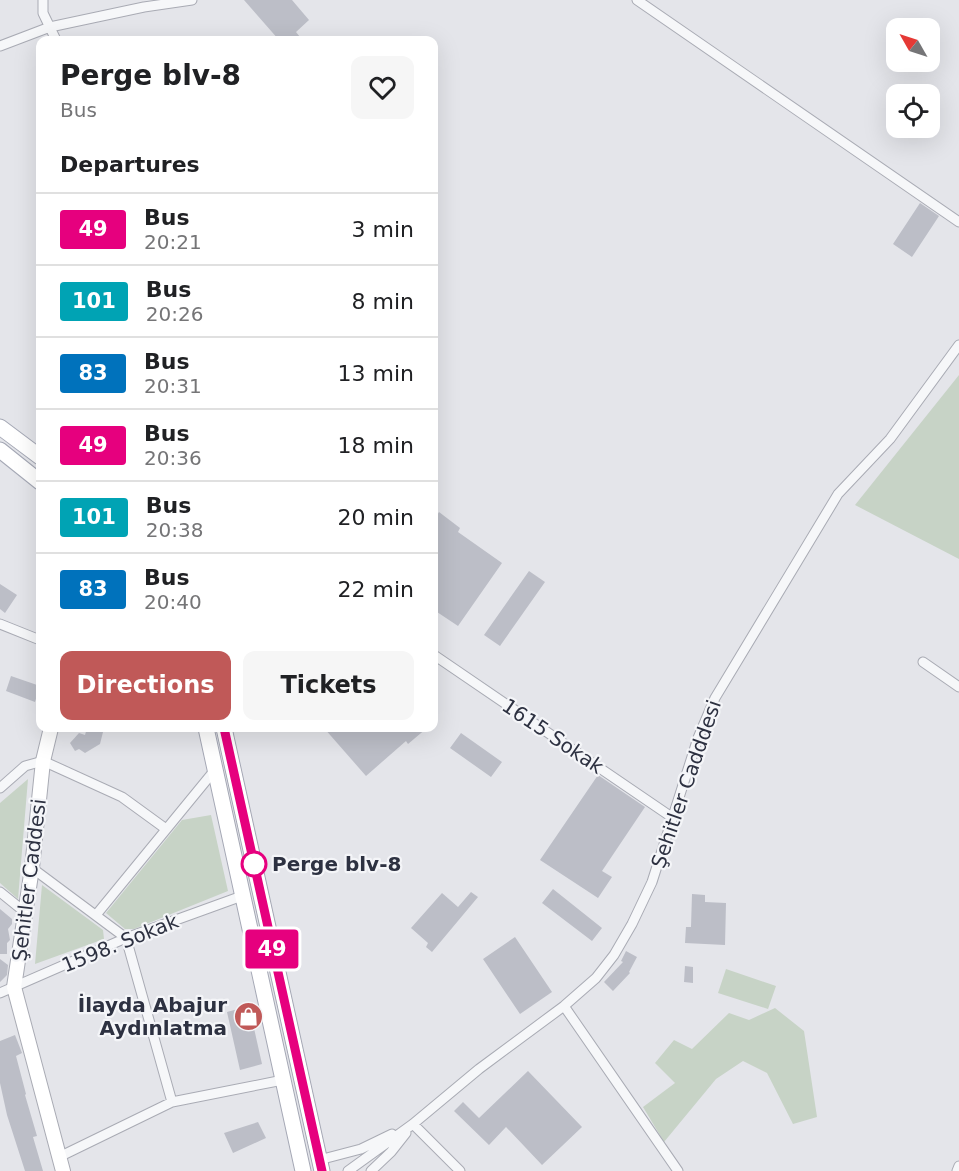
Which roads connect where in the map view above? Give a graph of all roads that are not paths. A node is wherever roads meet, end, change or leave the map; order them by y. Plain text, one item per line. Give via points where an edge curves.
1 (43, 0) edge
2 (192, 0) edge
3 (637, 0) edge
4 (50, 27) junction
5 (54, 36) edge
6 (0, 46) edge
7 (959, 222) edge
8 (959, 345) edge
9 (0, 427) edge
10 (0, 450) edge
11 (36, 455) edge
12 (36, 479) edge
13 (0, 624) edge
14 (36, 638) edge
15 (438, 658) edge
16 (923, 662) dead end
17 (959, 687) edge
18 (50, 732) edge
19 (207, 732) edge
20 (225, 732) edge
21 (43, 761) junction
22 (214, 771) junction
23 (0, 788) edge
24 (673, 818) junction
25 (166, 829) junction
26 (32, 868) junction
27 (0, 892) edge
28 (242, 896) junction
29 (26, 913) junction
30 (96, 915) junction
31 (126, 938) junction
32 (14, 987) junction
33 (0, 993) edge
34 (564, 1006) junction
35 (283, 1080) junction
36 (172, 1102) junction
37 (413, 1124) junction
38 (61, 1164) edge
39 (321, 1166) edge
40 (959, 1166) edge
41 (303, 1171) edge
42 (348, 1171) edge
43 (371, 1171) edge
44 (460, 1171) edge
45 (678, 1171) edge
46 (957, 1171) edge

1 - 4 street via 43,13
2 - 4 street
3 - 7 street
4 - 5 street
4 - 6 street
8 - 24 street, Şehitler Cadddesi via 890,439 838,494 715,698
9 - 11 main road
10 - 12 main road
13 - 14 street
15 - 24 street, 1615 Sokak
16 - 17 street
18 - 21 street, Şehitler Caddesi
19 - 22 main road
20 - 39 main road
21 - 23 street via 25,766
21 - 25 street via 122,797
21 - 26 street, Şehitler Caddesi
22 - 25 street
22 - 28 main road
24 - 34 street, Şehitler Cadddesi via 652,882 626,936 596,978
25 - 30 street
26 - 29 street, Şehitler Caddesi
26 - 30 street
27 - 29 street
28 - 31 street, 1598. Sokak
28 - 35 main road
29 - 32 street, Şehitler Caddesi
30 - 31 street
31 - 32 street, 1598. Sokak
31 - 36 street
32 - 33 street, 1598. Sokak
32 - 38 street, Şehitler Caddesi
34 - 37 street, Şehitler Cadddesi
34 - 45 street
35 - 36 street
35 - 41 main road
36 - 38 street
37 - 39 street
37 - 42 street
37 - 43 street
37 - 44 street
40 - 46 street

